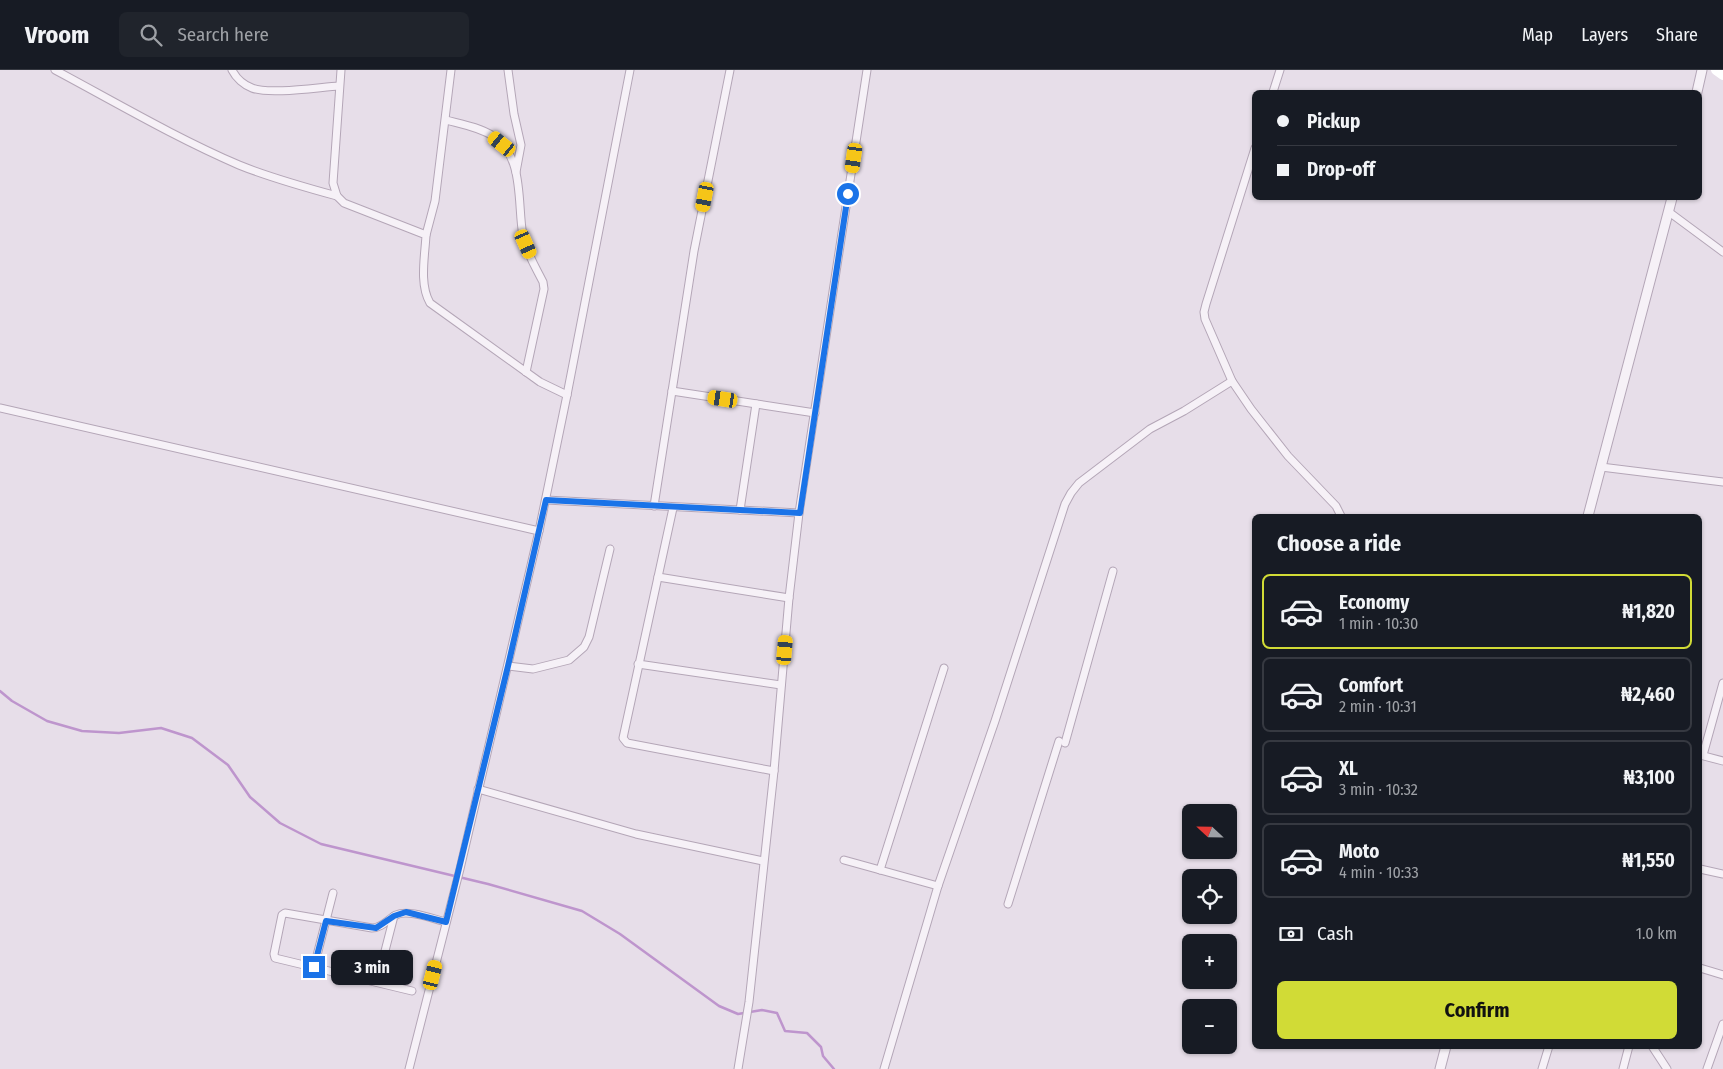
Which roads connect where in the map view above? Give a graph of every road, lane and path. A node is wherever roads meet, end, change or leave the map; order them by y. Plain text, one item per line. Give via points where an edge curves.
1 (55, 70) edge
2 (232, 70) edge
3 (341, 70) edge
4 (451, 70) edge
5 (508, 70) edge
6 (630, 70) edge
7 (730, 70) edge
8 (867, 70) edge
9 (1280, 70) edge
10 (1702, 70) edge
11 (1716, 70) edge
12 (1723, 75) edge
13 (340, 86) junction
14 (1273, 90) edge
15 (1697, 90) edge
16 (446, 120) junction
17 (1252, 158) edge
18 (516, 172) junction
19 (337, 196) junction
20 (1672, 200) edge
21 (1669, 212) junction
22 (426, 235) junction
23 (1723, 252) edge
24 (526, 372) junction
25 (1232, 381) junction
26 (672, 391) junction
27 (567, 395) junction
28 (756, 404) junction
29 (0, 408) edge
30 (815, 413) junction
31 (1601, 467) junction
32 (1723, 482) edge
33 (546, 500) junction
34 (654, 506) junction
35 (673, 508) junction
36 (740, 510) junction
37 (800, 513) junction
38 (1339, 514) edge
39 (1589, 514) edge
40 (539, 531) junction
41 (610, 549) dead end
42 (1113, 571) dead end
43 (658, 577) junction
44 (789, 598) junction
45 (638, 664) junction
46 (508, 666) junction
47 (944, 668) dead end
48 (1723, 683) edge
49 (782, 685) junction
50 (1721, 694) edge
51 (1702, 752) edge
52 (1702, 755) edge
53 (1723, 761) edge
54 (774, 771) junction
55 (478, 789) junction
56 (844, 860) dead end
57 (763, 861) junction
58 (1702, 869) edge
59 (880, 870) junction
60 (1723, 874) edge
61 (938, 886) junction
62 (332, 893) dead end
63 (1008, 904) dead end
64 (394, 916) junction
65 (326, 921) junction
66 (446, 922) junction
67 (314, 967) junction
68 (1702, 969) edge
69 (1723, 975) edge
70 (377, 982) junction
71 (412, 991) dead end
72 (1723, 1024) edge
73 (1445, 1049) edge
74 (1547, 1049) edge
75 (1628, 1049) edge
76 (1654, 1049) edge
77 (409, 1069) edge
78 (738, 1069) edge
79 (884, 1069) edge
80 (1440, 1069) edge
81 (1542, 1069) edge
82 (1623, 1069) edge
83 (1667, 1069) edge
84 (1707, 1069) edge

1 - 19 street via 240,165 284,182
2 - 13 street via 238,79 256,90
3 - 13 street
4 - 16 street
5 - 18 street via 521,145
6 - 27 street
7 - 26 street via 694,251
8 - 30 street
9 - 14 street
10 - 15 street
11 - 12 main road
13 - 19 street via 333,183
16 - 18 street via 493,136 509,152
16 - 22 street via 435,201
17 - 25 street via 1204,312
18 - 24 street via 523,236 544,289
19 - 22 street via 352,206
20 - 21 street
21 - 23 street
21 - 31 street
22 - 24 street via 424,285 430,303
24 - 27 street
25 - 38 street via 1288,456 1336,506
25 - 61 street via 1150,429 1071,493
26 - 28 street
26 - 34 street
27 - 33 street
28 - 30 street
28 - 36 street
29 - 40 street
30 - 37 street
31 - 32 street
31 - 39 street
33 - 34 street
33 - 40 street
34 - 35 street
35 - 36 street
35 - 43 street
36 - 37 street
37 - 44 street
40 - 46 street
41 - 46 street via 584,647 569,660 542,668
42 - 63 street via 1062,742
43 - 44 street
43 - 45 street
44 - 49 street
45 - 49 street
45 - 54 street via 623,735 627,743
46 - 55 street
47 - 59 street
48 - 50 street
49 - 54 street
50 - 51 street
52 - 53 street
54 - 57 street
55 - 57 street via 636,834
55 - 66 street
56 - 59 street
57 - 78 street
58 - 60 street
59 - 61 street
61 - 79 street
62 - 65 street
64 - 65 street via 372,928
64 - 66 street via 406,912
64 - 70 street
65 - 67 street
65 - 67 street via 286,913 281,917 275,958
66 - 77 street
67 - 70 street
68 - 69 street
70 - 71 street
72 - 84 street
73 - 80 street
74 - 81 street
75 - 82 street
76 - 83 street

